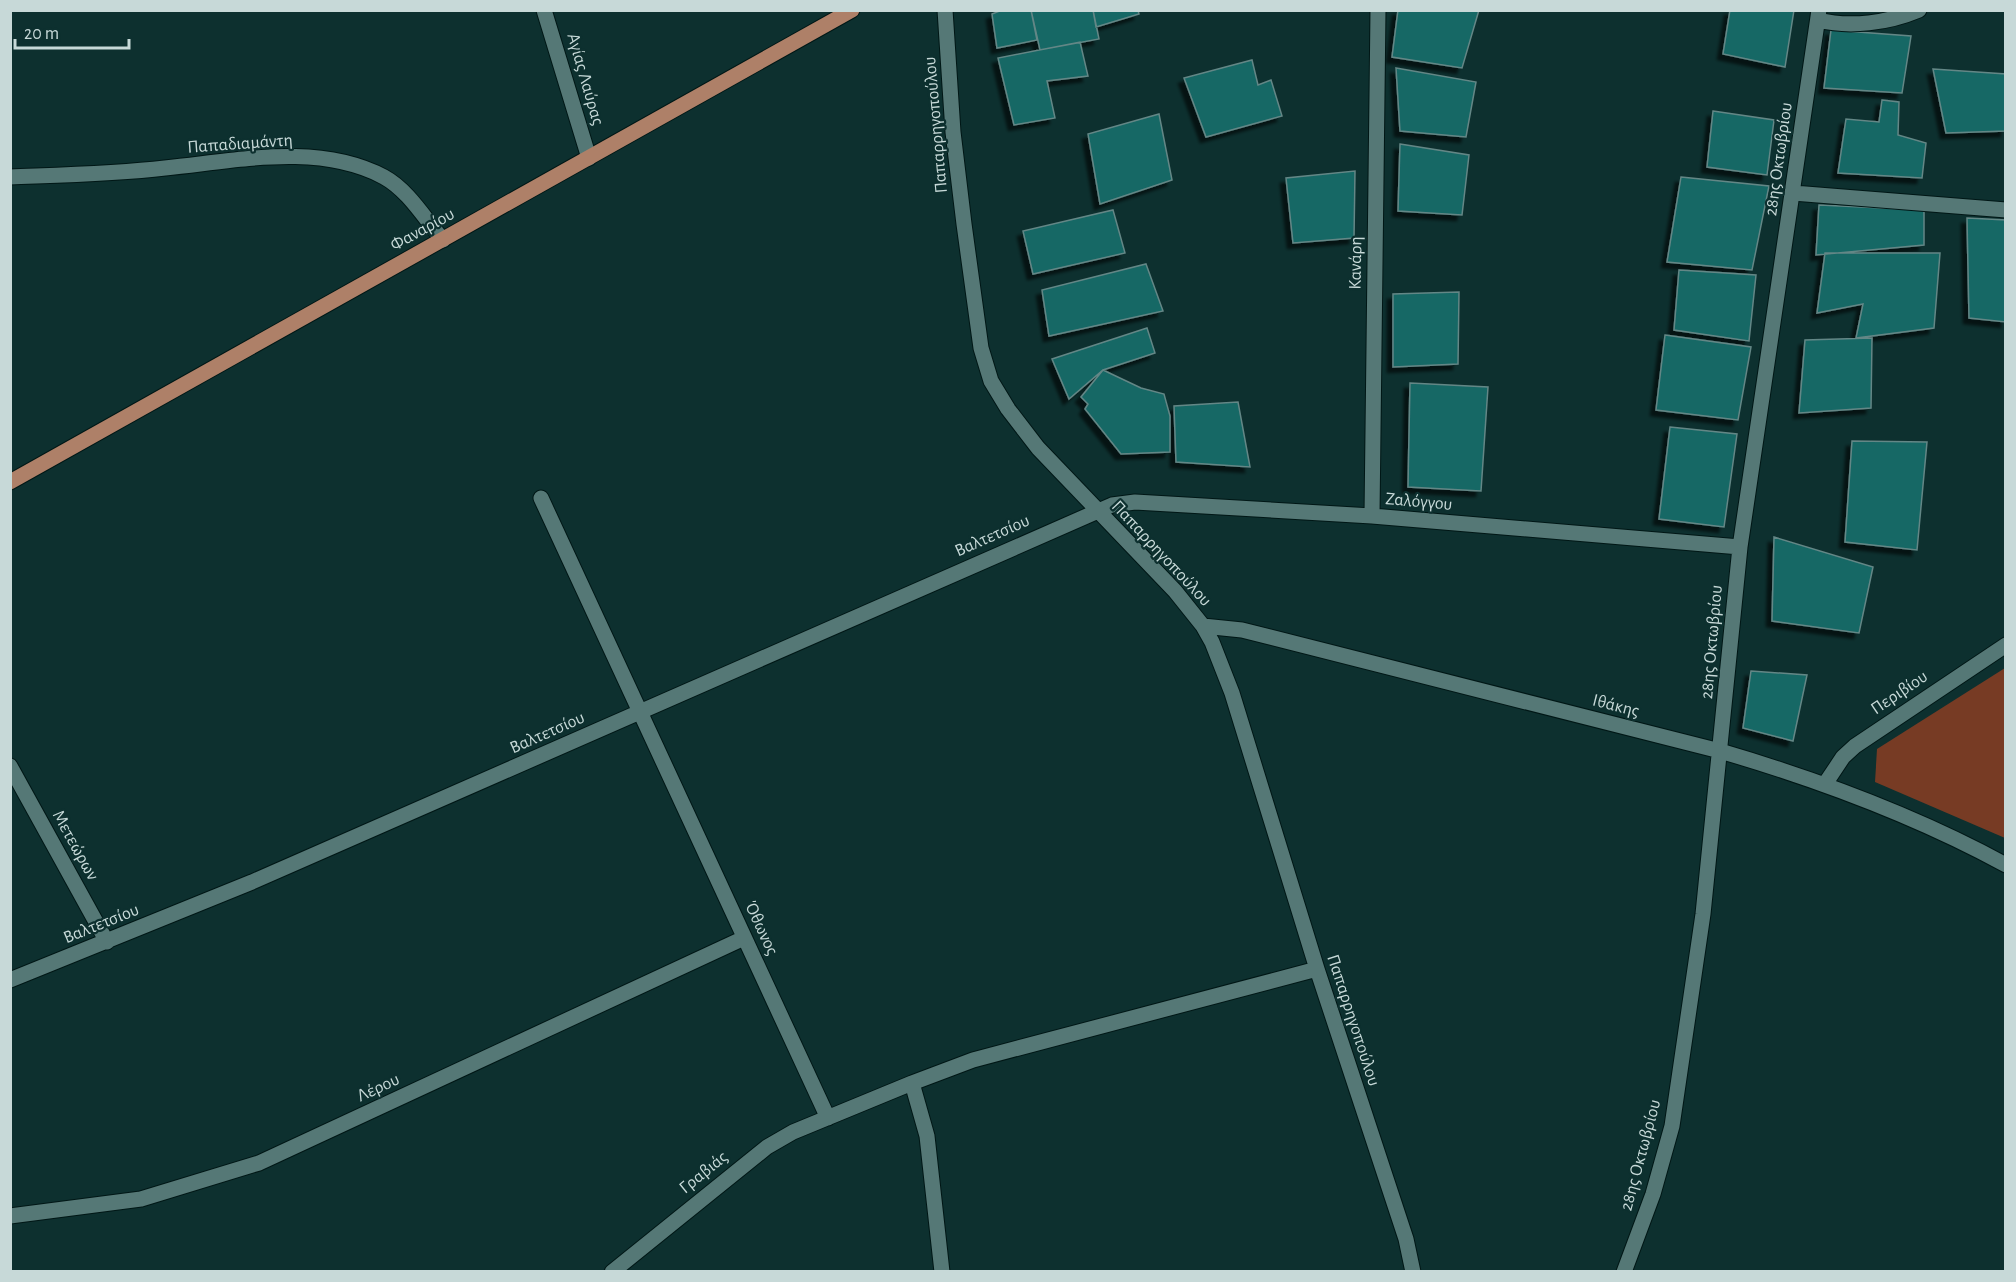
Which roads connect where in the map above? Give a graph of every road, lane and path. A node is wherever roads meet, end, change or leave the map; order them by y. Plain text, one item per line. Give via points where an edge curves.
1 (544, 10) edge
2 (852, 10) edge
3 (945, 10) edge
4 (1378, 10) edge
5 (1919, 10) edge
6 (1819, 15) edge
7 (589, 158) junction
8 (10, 177) edge
9 (1793, 193) junction
10 (2006, 210) edge
11 (443, 240) junction
12 (10, 482) edge
13 (541, 498) dead end
14 (1096, 510) junction
15 (1372, 516) junction
16 (1740, 547) junction
17 (1203, 626) junction
18 (2006, 645) edge
19 (641, 713) junction
20 (1720, 751) junction
21 (10, 766) edge
22 (1825, 784) junction
23 (2006, 865) edge
24 (744, 938) junction
25 (106, 942) junction
26 (1317, 969) junction
27 (10, 980) edge
28 (912, 1083) junction
29 (828, 1119) junction
30 (10, 1216) edge
31 (612, 1272) edge
32 (942, 1272) edge
33 (1413, 1272) edge
34 (1624, 1272) edge

1 - 7 street, Αγίας Λαύρας
2 - 7 main road, Φαναρίου
3 - 14 street, Παπαρρηγοπούλου via 956,155 977,327 986,365 991,381 1019,424
4 - 15 street, Κανάρη
5 - 6 street via 1896,20 1836,25
6 - 9 street, 28ης Οκτωβρίου
7 - 11 main road, Φαναρίου
8 - 11 street, Παπαδιαμάντη via 296,157 346,162 385,177
9 - 10 street
9 - 16 street, 28ης Οκτωβρίου
11 - 12 main road, Φαναρίου
13 - 19 street, Όθωνος
14 - 15 street, Ζαλόγγου via 1135,502
14 - 17 street, Παπαρρηγοπούλου via 1175,591
14 - 19 street, Βαλτετσίου
15 - 16 street, Ζαλόγγου
16 - 20 street, 28ης Οκτωβρίου
17 - 20 street, Ιθάκης via 1242,630
17 - 26 street, Παπαρρηγοπούλου via 1232,693
18 - 22 street, Περιβίου via 1855,746
19 - 24 street, Όθωνος
19 - 25 street, Βαλτετσίου
20 - 22 street, Ιθάκης
20 - 34 street, 28ης Οκτωβρίου via 1703,914 1672,1126 1653,1194
21 - 25 street, Μετεώρων
22 - 23 street, Ιθάκης via 1962,842
24 - 29 street, Όθωνος
24 - 30 street, Λέρου via 259,1163 141,1199
25 - 27 street, Βαλτετσίου
26 - 28 street via 973,1060
26 - 33 street, Παπαρρηγοπούλου via 1406,1239
28 - 29 street
28 - 32 street via 927,1136
29 - 31 street, Γραβιάς via 767,1147

